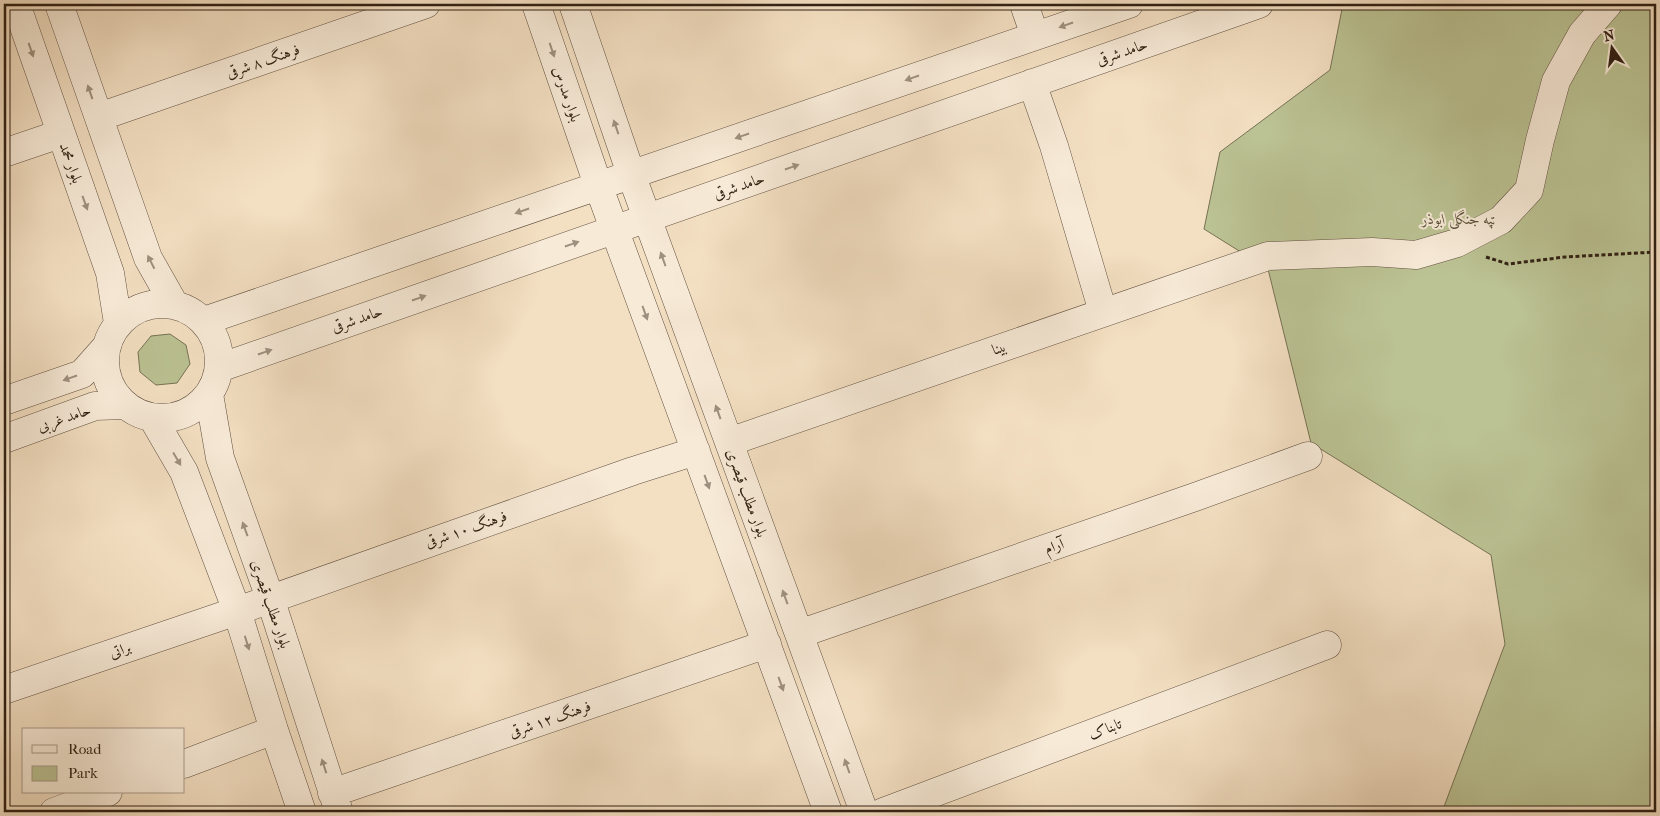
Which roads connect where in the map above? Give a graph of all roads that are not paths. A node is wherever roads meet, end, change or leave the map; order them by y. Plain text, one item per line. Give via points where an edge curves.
1 (16, 4) edge
2 (59, 4) edge
3 (426, 4) edge
4 (536, 4) edge
5 (574, 4) edge
6 (1024, 4) edge
7 (1129, 4) edge
8 (1259, 4) edge
9 (1608, 4) edge
10 (1036, 36) junction
11 (1032, 83) junction
12 (99, 117) junction
13 (60, 134) junction
14 (4, 153) edge
15 (631, 174) junction
16 (598, 185) junction
17 (648, 218) junction
18 (615, 229) junction
19 (174, 304) junction
20 (1103, 312) junction
21 (204, 321) junction
22 (118, 323) junction
23 (106, 347) junction
24 (220, 368) junction
25 (209, 394) junction
26 (4, 401) edge
27 (126, 405) junction
28 (152, 418) junction
29 (4, 439) edge
30 (729, 442) junction
31 (696, 451) junction
32 (1308, 456) dead end
33 (270, 598) junction
34 (237, 611) junction
35 (799, 634) junction
36 (767, 644) junction
37 (1327, 645) dead end
38 (4, 690) edge
39 (274, 730) junction
40 (185, 764) edge
41 (103, 794) edge
42 (336, 803) edge
43 (54, 812) edge
44 (302, 812) edge
45 (828, 812) edge
46 (864, 812) edge
47 (882, 812) edge

1 -> 13 street, بلوار محمد
12 -> 2 street
3 - 12 street, فرهنگ ۸ شرقی
4 -> 16 street, بلوار مدرس
15 -> 5 street
6 - 10 street
7 -> 10 street
8 - 11 street, حامد شرقی
9 - 20 street, بینا via 1582,34 1556,81 1529,190 1501,220 1457,243 1416,255 1372,252 1268,256
10 -> 15 street
17 -> 11 street, حامد شرقی
11 - 20 street
19 -> 12 street via 148,258
13 - 14 street
13 -> 22 street, بلوار محمد via 110,273
15 - 16 street
15 - 17 street, بلوار مطلب قیصری
16 - 18 street
16 -> 21 street
17 - 18 street, حامد شرقی
30 -> 17 street, بلوار مطلب قیصری
24 -> 18 street, حامد شرقی
18 -> 31 street
19 - 21 street via 190,310
19 - 22 street via 144,306
20 - 30 street, بینا
21 - 24 street via 214,335
22 - 23 street
23 -> 26 street via 82,374
23 - 27 street via 107,379 114,394
24 - 25 street
25 - 28 street via 184,414
33 -> 25 street, بلوار مطلب قیصری via 220,458
27 - 28 street
27 - 29 street, حامد غربی via 95,406
28 -> 34 street via 184,472
35 -> 30 street, بلوار مطلب قیصری
31 - 33 street, فرهنگ ۱۰ شرقی
31 -> 36 street
32 - 35 street, آرام
33 - 34 street, فرهنگ ۱۰ شرقی
42 -> 33 street, بلوار مطلب قیصری
34 - 38 street, براتی
34 -> 39 street
46 -> 35 street, بلوار مطلب قیصری
36 - 42 street, فرهنگ ۱۲ شرقی
36 -> 45 street
37 - 47 street, تابناک
39 - 40 street
39 - 44 street
41 - 43 street

